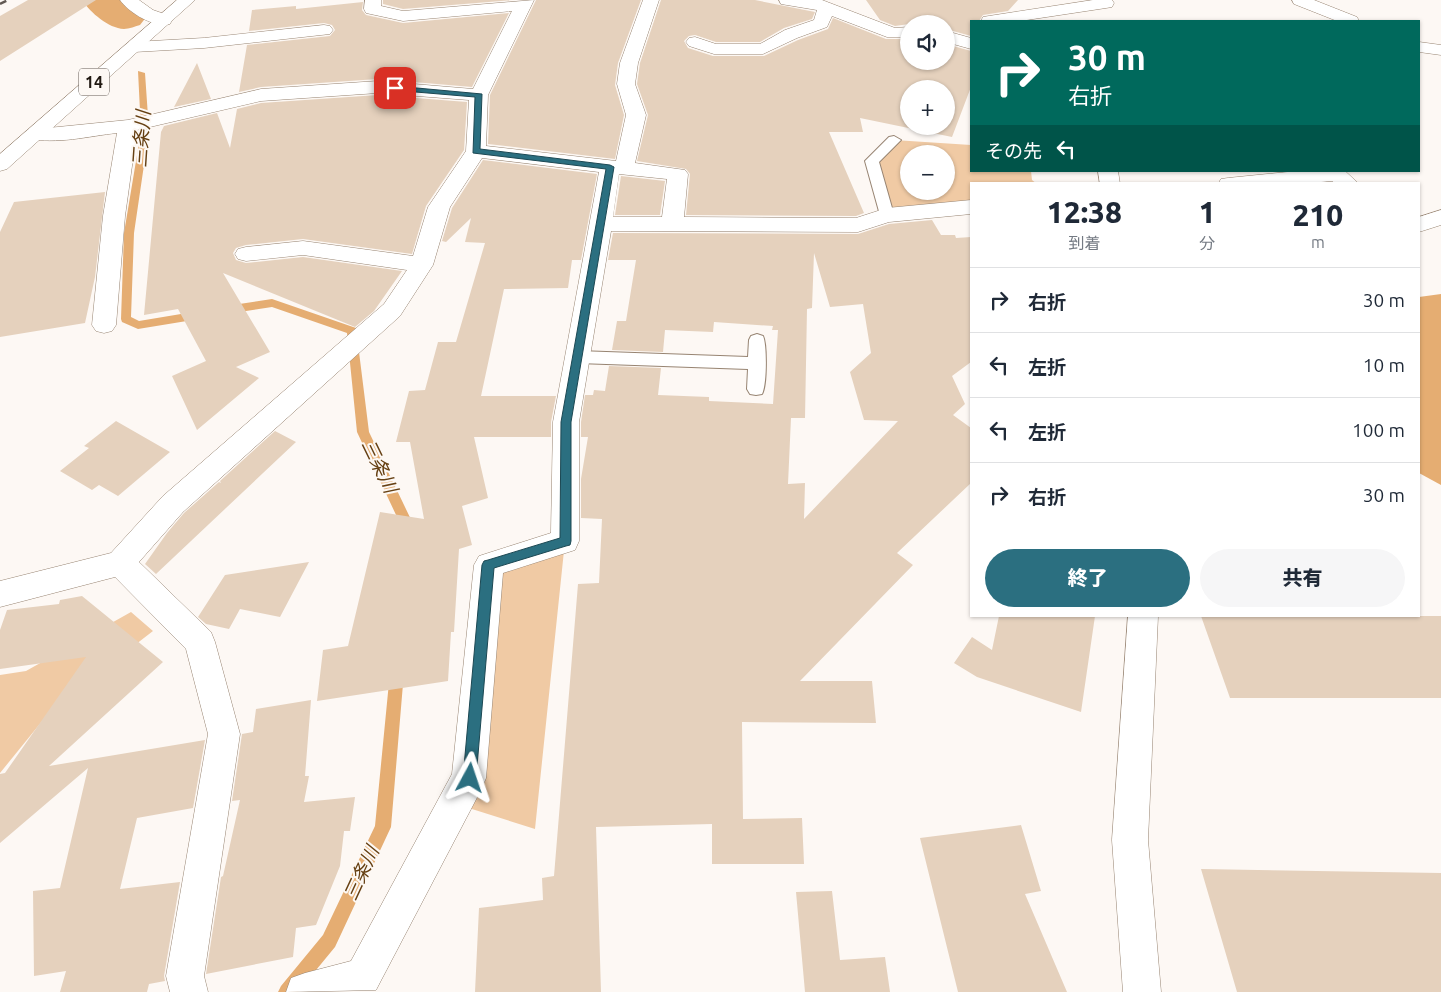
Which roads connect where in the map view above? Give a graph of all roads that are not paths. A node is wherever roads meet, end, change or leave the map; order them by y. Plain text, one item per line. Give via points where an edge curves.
1 (128, 0) edge
2 (187, 0) edge
3 (374, 0) edge
4 (651, 0) edge
5 (787, 0) edge
6 (1300, 0) edge
7 (525, 2) edge
8 (1106, 3) dead end
9 (819, 4) edge
10 (164, 20) junction
11 (996, 20) edge
12 (1349, 20) edge
13 (324, 30) dead end
14 (900, 33) edge
15 (955, 39) edge
16 (695, 42) dead end
17 (970, 44) edge
18 (1420, 46) edge
19 (134, 47) junction
20 (1441, 50) edge
21 (479, 95) junction
22 (128, 126) junction
23 (35, 134) junction
24 (894, 140) dead end
25 (476, 151) junction
26 (0, 164) edge
27 (617, 168) junction
28 (1250, 182) edge
29 (1346, 182) edge
30 (970, 207) edge
31 (887, 215) junction
32 (1441, 216) edge
33 (601, 224) junction
34 (672, 225) junction
35 (1420, 225) edge
36 (246, 254) dead end
37 (422, 265) junction
38 (104, 325) dead end
39 (757, 340) dead end
40 (578, 357) junction
41 (757, 363) junction
42 (756, 389) dead end
43 (120, 563) junction
44 (0, 594) edge
45 (1143, 617) edge
46 (311, 991) edge
47 (190, 992) edge
48 (1142, 992) edge

1 - 10 street via 147,14
2 - 10 street, 14
3 - 7 street via 372,9 403,16
4 - 27 street via 629,63 626,84 636,115
5 - 9 street
6 - 12 street
7 - 21 street
8 - 11 street
9 - 14 street via 893,33
9 - 16 street via 821,22 763,49 714,49
10 - 19 street, 14
13 - 19 street via 204,44
15 - 17 street
18 - 20 street
19 - 23 street, 14
21 - 22 street via 378,87 261,95
21 - 25 street
22 - 23 street
22 - 38 street via 114,216
23 - 26 street, 14
24 - 31 lane via 872,161
25 - 27 street
25 - 37 street via 439,207
27 - 33 street
27 - 34 street via 678,174
28 - 29 street via 1336,174
30 - 31 street
31 - 34 street via 858,225
32 - 35 street
33 - 34 street
33 - 40 street
36 - 37 street via 303,248
37 - 43 street via 392,310 173,504
39 - 41 lane
40 - 41 lane
40 - 46 street via 566,422 566,541 488,565 470,778 363,977
41 - 42 lane
43 - 44 street
43 - 47 street via 200,642 224,734 185,976
45 - 48 street via 1130,840

